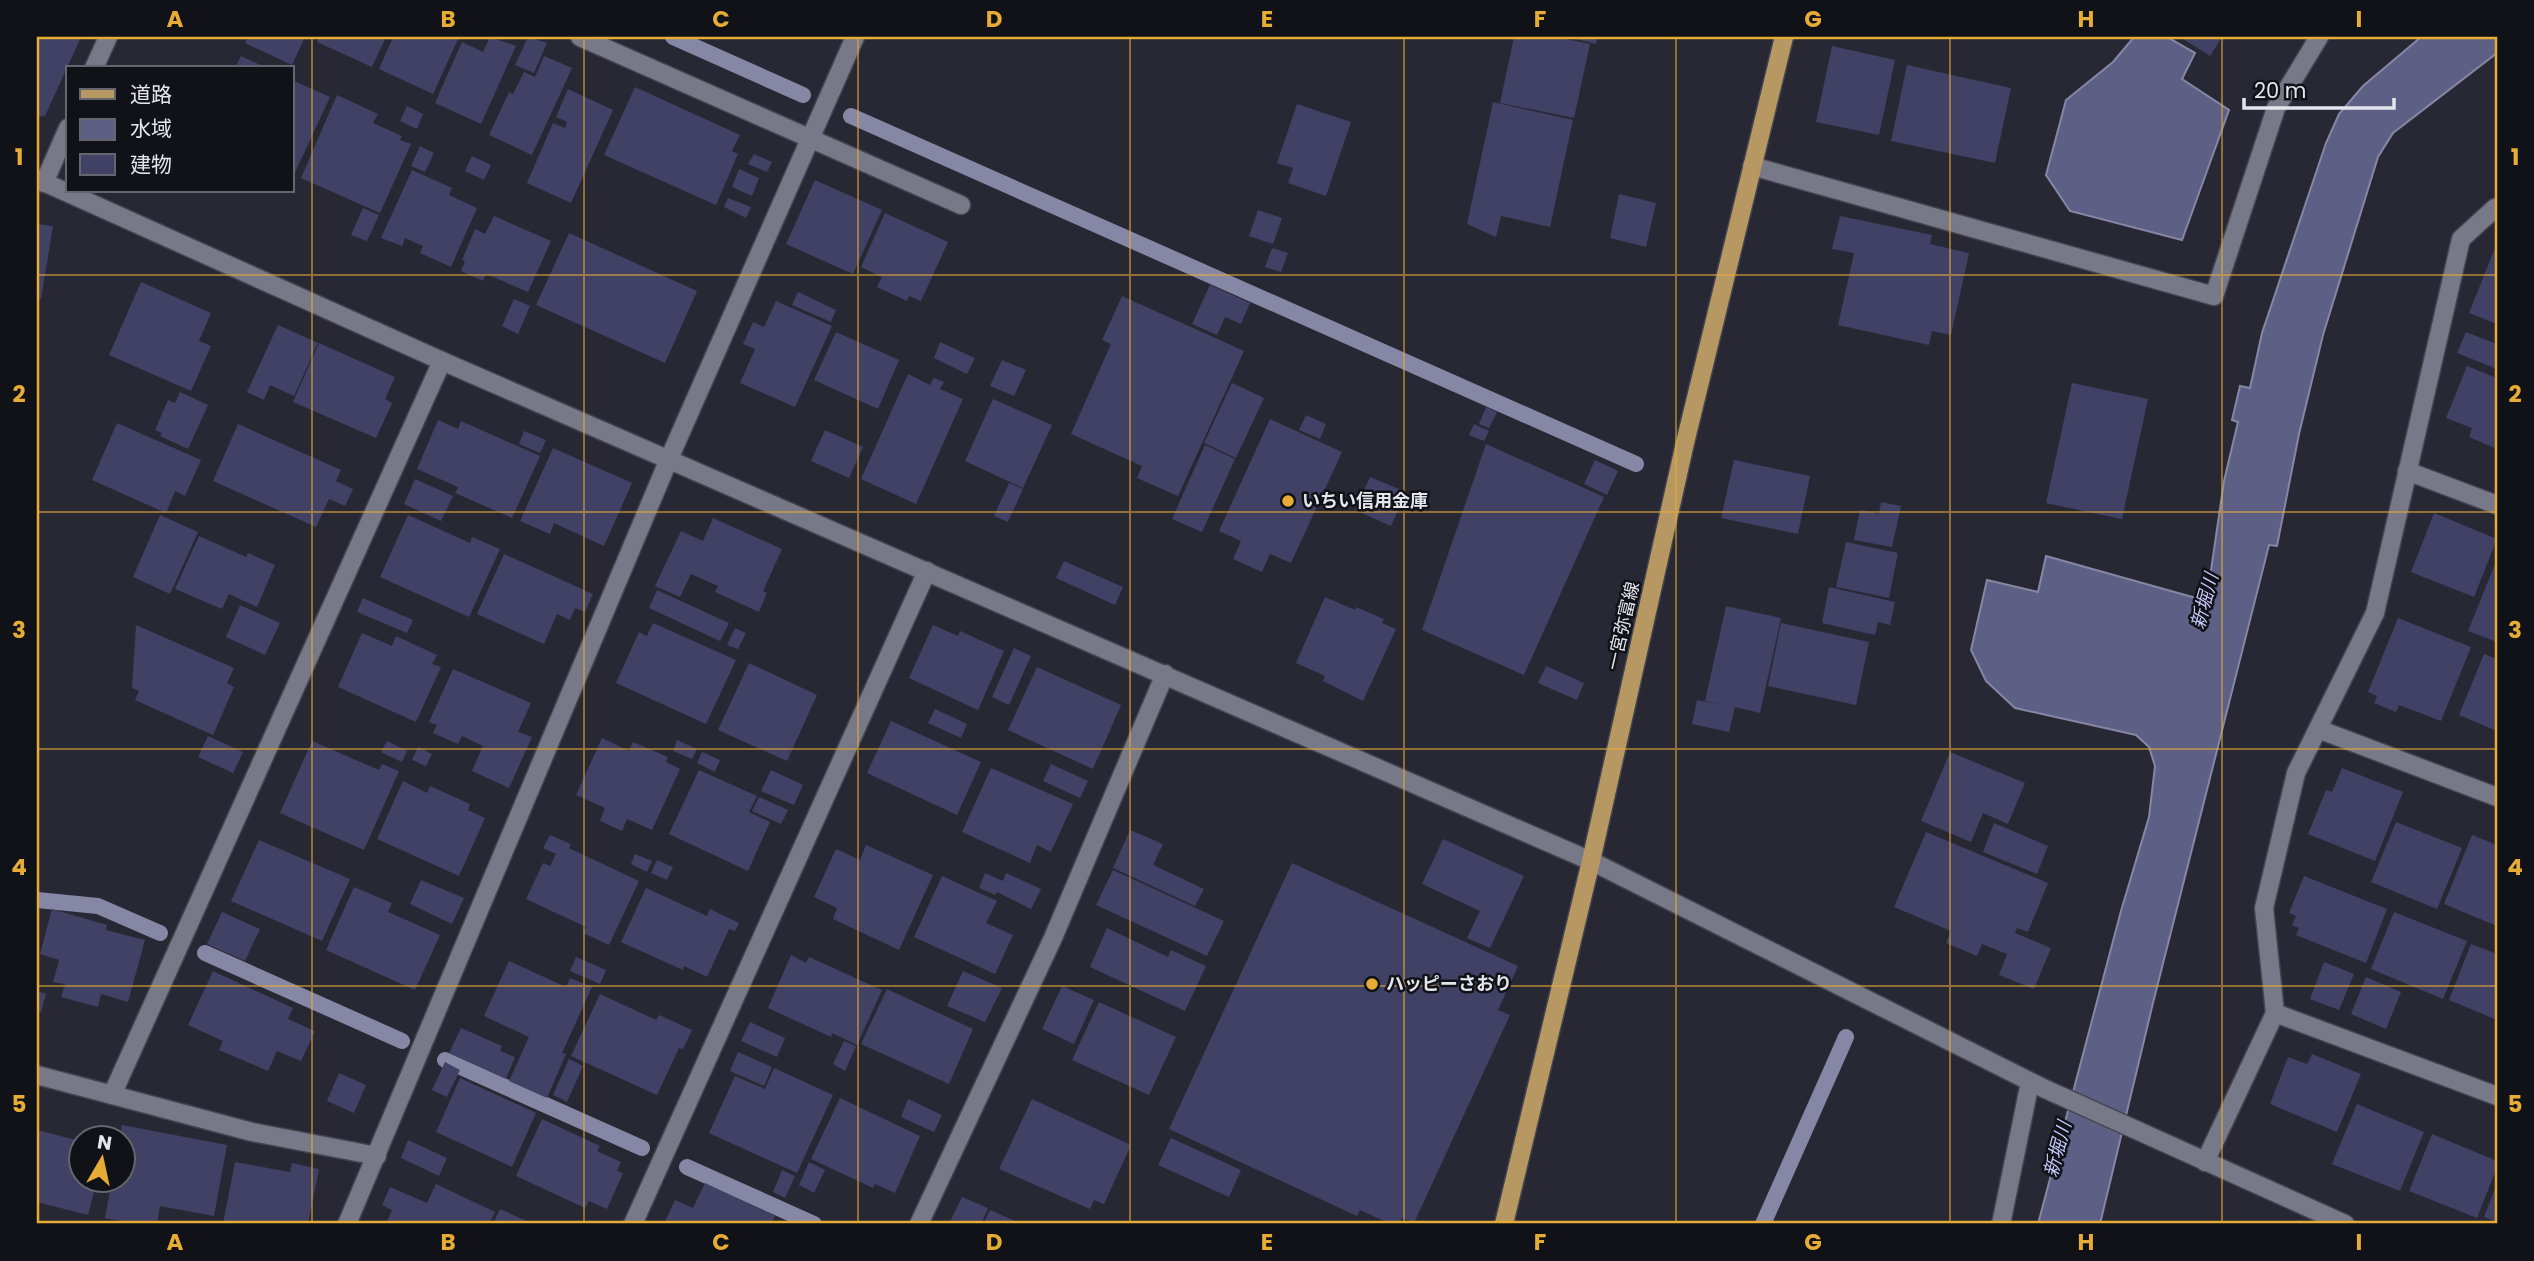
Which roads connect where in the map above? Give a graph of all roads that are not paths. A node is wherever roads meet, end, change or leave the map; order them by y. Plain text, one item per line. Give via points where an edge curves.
1 (108, 37) edge
2 (580, 37) edge
3 (855, 37) edge
4 (1784, 37) edge
5 (2319, 37) edge
6 (95, 66) edge
7 (66, 132) edge
8 (810, 138) junction
9 (1752, 166) junction
10 (41, 181) edge
11 (961, 205) dead end
12 (2497, 209) edge
13 (442, 361) junction
14 (669, 459) junction
15 (2407, 471) junction
16 (2497, 505) edge
17 (927, 571) junction
18 (1165, 674) junction
19 (2318, 729) junction
20 (2497, 797) edge
21 (1591, 861) junction
22 (2275, 1013) junction
23 (37, 1075) edge
24 (2036, 1085) junction
25 (112, 1095) junction
26 (2497, 1097) edge
27 (377, 1156) junction
28 (2206, 1162) junction
29 (347, 1224) edge
30 (633, 1224) edge
31 (919, 1224) edge
32 (1504, 1224) edge
33 (2001, 1224) edge
34 (2345, 1224) edge

1 - 6 street
2 - 8 street
3 - 8 street
4 - 9 main road, 一宮弥富線
5 - 9 street via 2276,108 2214,296
7 - 10 street
8 - 11 street
8 - 14 street
9 - 21 main road, 一宮弥富線
10 - 13 street
12 - 15 street via 2461,239
13 - 14 street
13 - 25 street
14 - 17 street
14 - 27 street
15 - 16 street
15 - 19 street via 2375,613
17 - 18 street
17 - 30 street
18 - 21 street
18 - 31 street via 1053,938
19 - 20 street
19 - 22 street via 2295,773 2264,908
21 - 24 street
21 - 32 main road, 一宮弥富線
22 - 26 street
22 - 28 street
23 - 25 street
24 - 28 street
24 - 33 street
25 - 27 street via 252,1132
27 - 29 street
28 - 34 street

